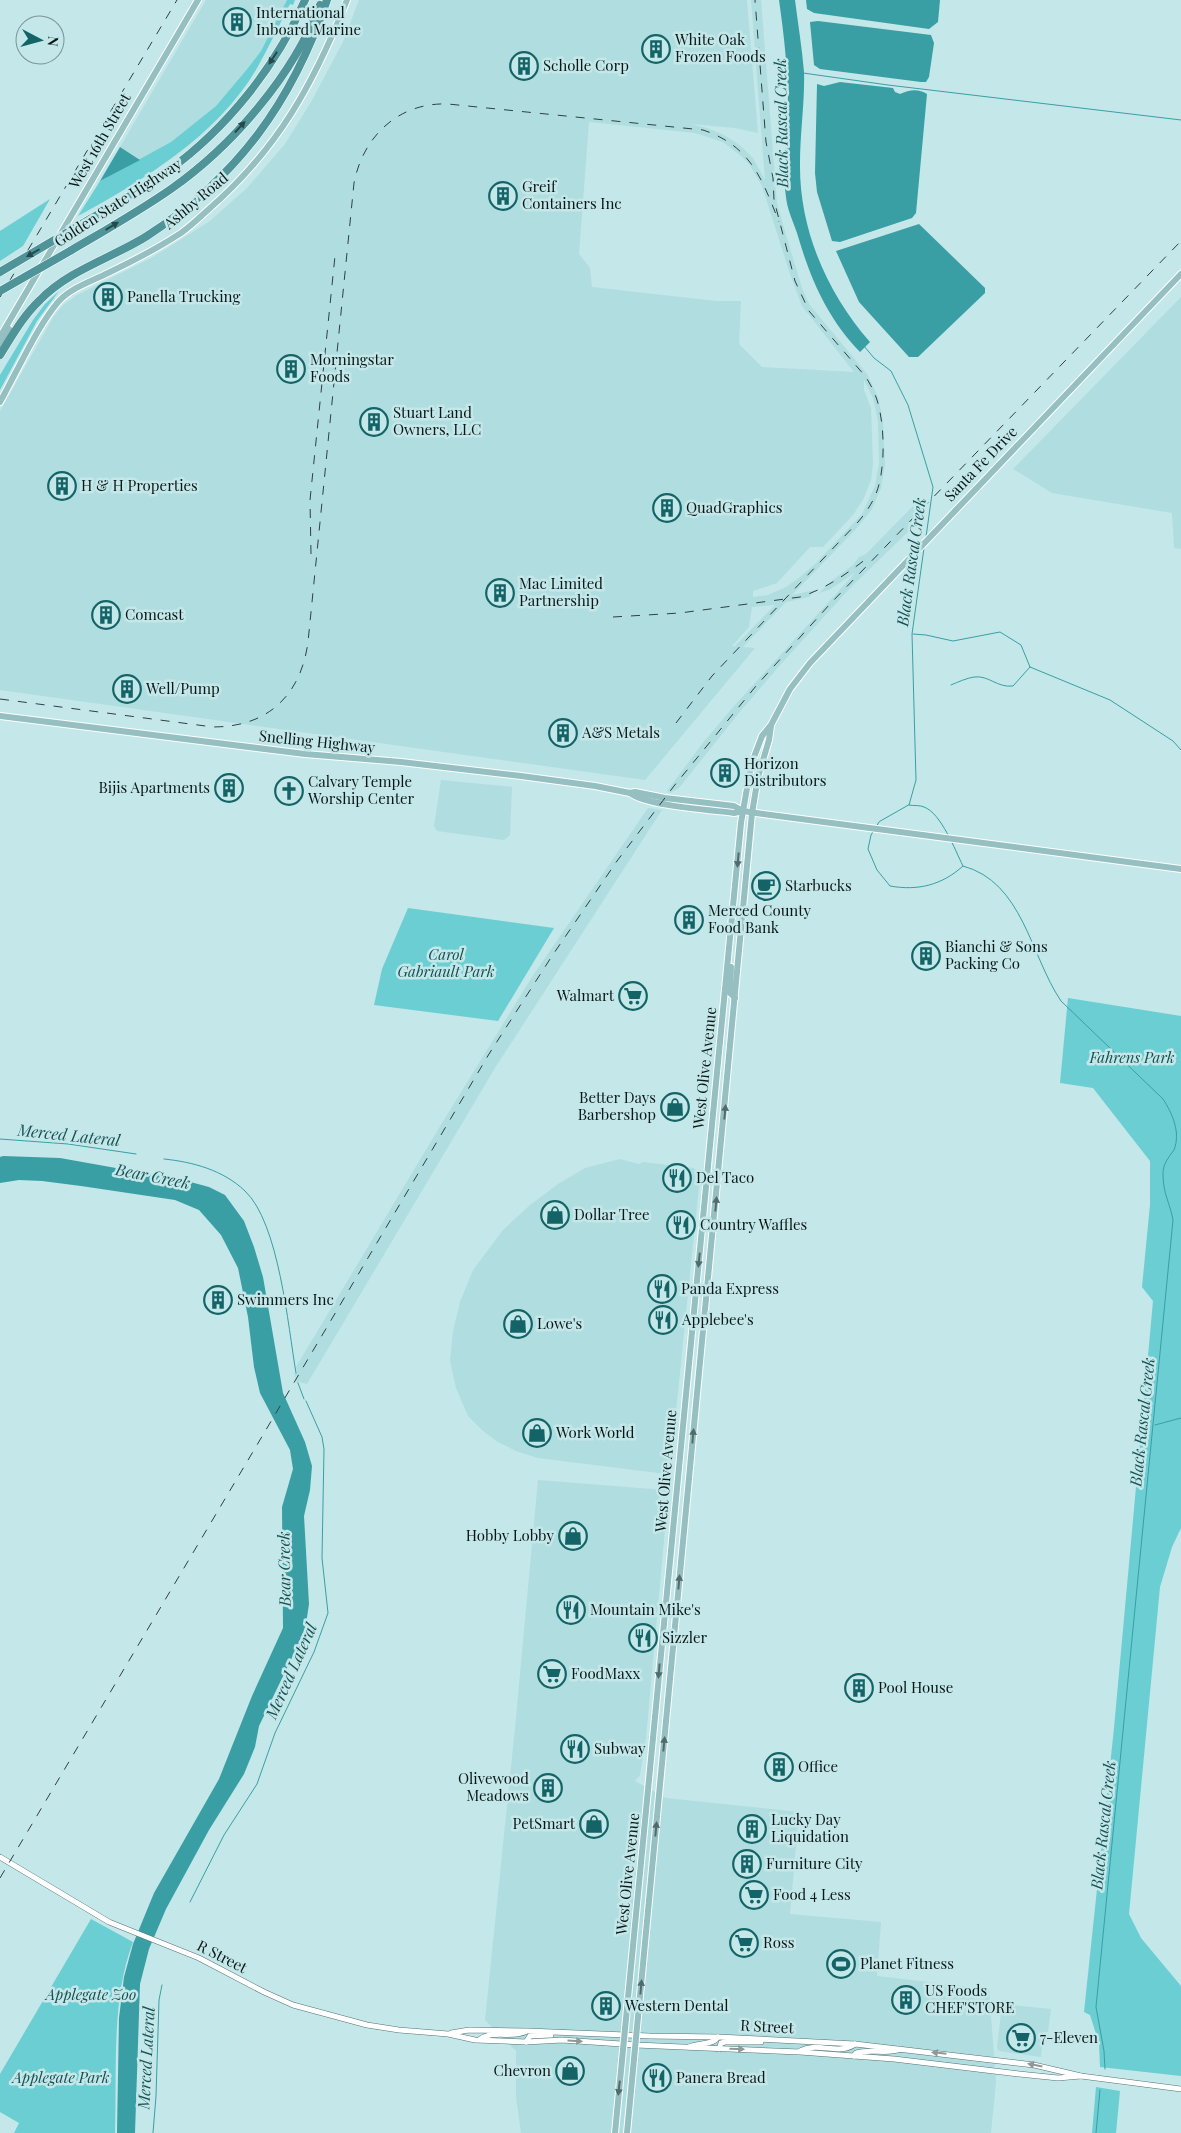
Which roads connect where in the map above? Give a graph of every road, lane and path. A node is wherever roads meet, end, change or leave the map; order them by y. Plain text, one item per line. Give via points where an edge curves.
1 (198, 0) edge
2 (300, 0) edge
3 (305, 0) edge
4 (322, 0) edge
5 (327, 0) edge
6 (347, 0) edge
7 (284, 42) junction
8 (0, 272) edge
9 (1181, 274) edge
10 (0, 292) edge
11 (24, 296) junction
12 (0, 337) edge
13 (0, 348) edge
14 (0, 355) edge
15 (0, 402) edge
16 (0, 716) edge
17 (771, 725) junction
18 (743, 812) junction
19 (752, 813) junction
20 (1181, 869) edge
21 (728, 962) junction
22 (735, 998) junction
23 (0, 1858) edge
24 (528, 2031) junction
25 (559, 2033) junction
26 (448, 2034) junction
27 (624, 2036) junction
28 (636, 2036) junction
29 (718, 2037) junction
30 (480, 2040) junction
31 (766, 2040) junction
32 (526, 2042) junction
33 (624, 2044) junction
34 (855, 2044) junction
35 (636, 2045) junction
36 (689, 2047) junction
37 (719, 2049) junction
38 (902, 2049) junction
39 (800, 2052) junction
40 (854, 2056) junction
41 (1082, 2076) junction
42 (1181, 2089) edge
43 (615, 2133) edge
44 (627, 2133) edge

1 - 11 main road, West 16th Street
2 - 7 highway
3 - 7 highway, Golden State Highway
10 -> 4 highway, Golden State Highway, bridge via 172,188 223,146 276,83 301,45
5 - 14 highway via 291,85 269,120 236,161 202,195 160,227 53,288 29,310
6 - 15 main road, Ashby Road via 327,51 293,114 264,154 182,232 60,300 41,327
7 -> 8 highway, Golden State Highway, bridge via 234,111 189,155 139,190
9 - 17 main road, Santa Fe Drive via 810,663 790,689
11 - 12 main road, West 16th Street
11 - 13 main road, West 16th Street
16 - 18 main road, Snelling Highway via 305,754 521,776 734,806
17 - 18 main road, Santa Fe Drive via 762,736 751,765
17 - 19 main road, Santa Fe Drive
18 - 19 main road, Snelling Highway
18 -> 21 main road, West Olive Avenue
19 - 20 main road, Snelling Highway
19 - 22 main road, West Olive Avenue
21 - 22 main road via 731,968 730,993
21 -> 27 main road, West Olive Avenue
28 -> 22 main road, West Olive Avenue
23 - 26 street, R Street via 90,1912 199,1958 293,2004 367,2025
24 - 25 street, R Street
24 - 26 street, R Street via 469,2030
24 - 30 street via 518,2035 489,2035
25 - 27 street, R Street
25 - 32 street via 530,2036
26 - 30 street, R Street
27 - 28 street, R Street
27 - 33 main road, West Olive Avenue
28 - 29 street, R Street
28 - 35 main road, West Olive Avenue
29 - 31 street, R Street
29 - 36 street via 713,2042
30 - 32 street, R Street
31 - 34 street, R Street
31 - 37 street via 759,2043 725,2042
32 -> 33 street, R Street via 562,2040
33 - 35 street, R Street
33 -> 43 main road, West Olive Avenue
34 - 38 street, R Street
34 - 39 street via 844,2049 811,2048
35 - 36 street, R Street
35 - 44 main road, West Olive Avenue
36 - 37 street, R Street
37 -> 39 street, R Street
38 - 40 street via 893,2053 861,2051
41 -> 38 street, R Street via 1034,2064
39 - 40 street, R Street
40 - 41 street, R Street via 1036,2076
41 - 42 street, R Street

